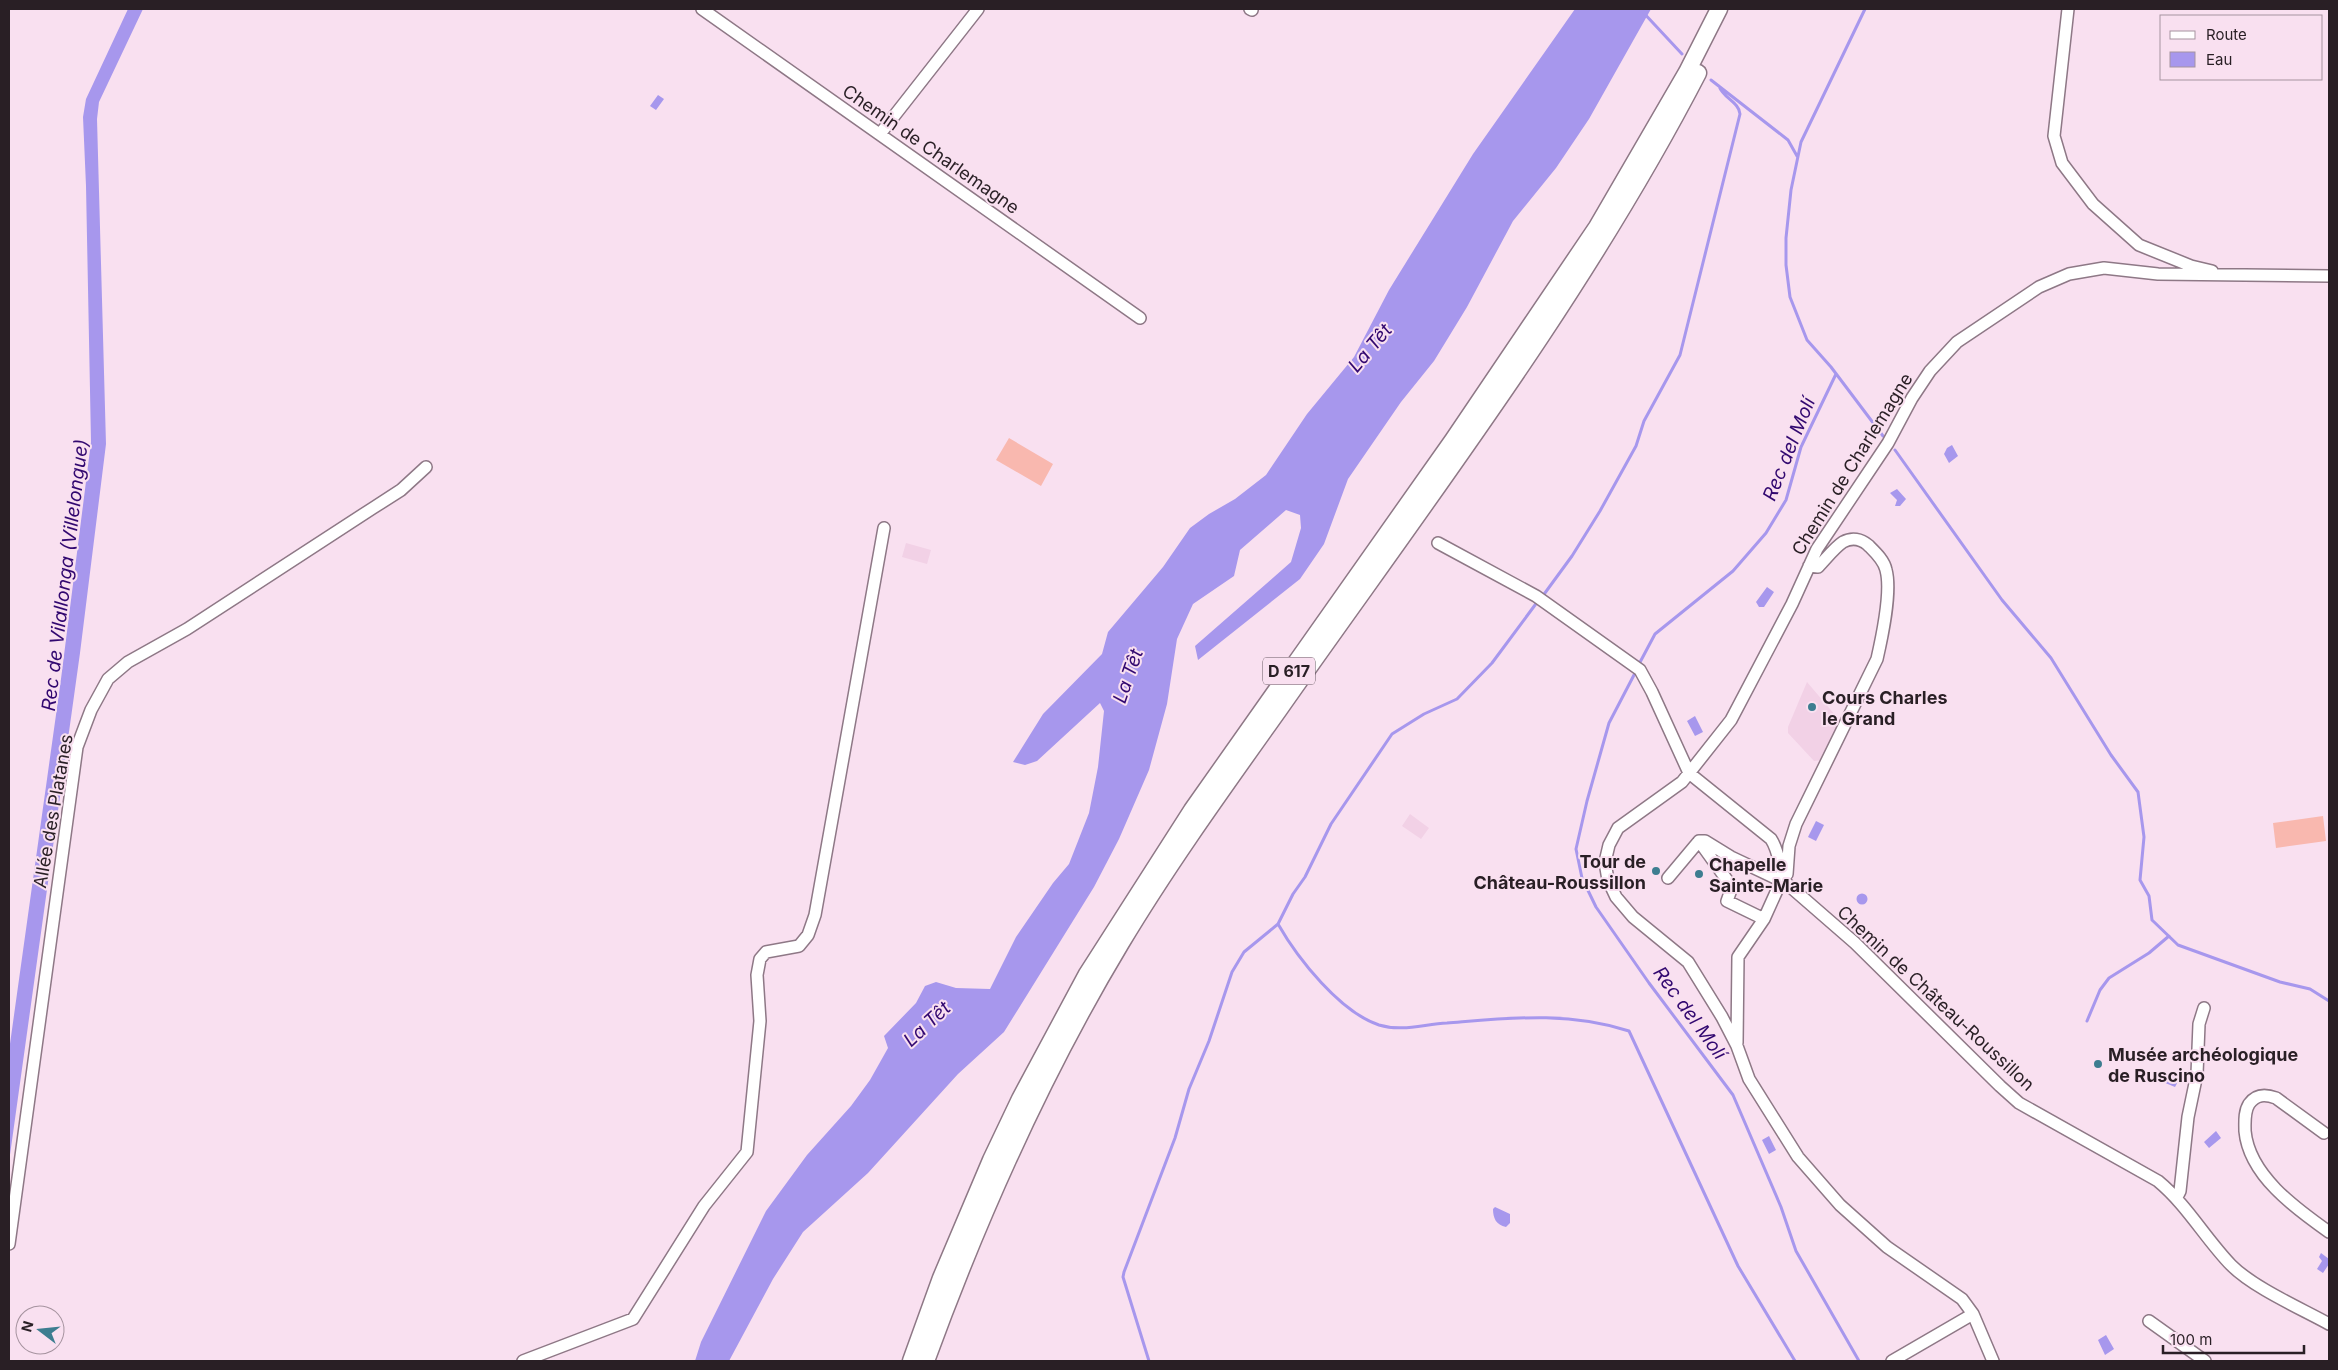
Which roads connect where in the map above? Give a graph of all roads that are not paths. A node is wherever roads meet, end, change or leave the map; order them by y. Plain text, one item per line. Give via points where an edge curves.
1 (702, 9) edge
2 (978, 9) edge
3 (1719, 9) edge
4 (1730, 9) edge
5 (2068, 9) edge
6 (880, 134) junction
7 (2231, 276) junction
8 (2329, 276) edge
9 (1140, 318) dead end
10 (426, 467) dead end
11 (884, 528) dead end
12 (1438, 543) dead end
13 (1809, 566) junction
14 (1689, 772) junction
15 (1699, 841) junction
16 (1668, 878) dead end
17 (1786, 884) junction
18 (1764, 919) junction
19 (2204, 1008) dead end
20 (1737, 1046) junction
21 (2324, 1133) dead end
22 (2177, 1196) junction
23 (2329, 1232) edge
24 (9, 1244) edge
25 (1973, 1314) junction
26 (2149, 1321) dead end
27 (2329, 1324) edge
28 (523, 1361) edge
29 (912, 1361) edge
30 (926, 1361) edge
31 (1892, 1361) edge
32 (1994, 1361) edge
33 (2205, 1361) edge

1 - 6 street, Chemin de Charlemagne
2 - 6 street
3 - 29 highway, D 617 via 1687,72 1597,227 1453,440 1197,802 1092,965 1056,1029 991,1160 941,1278
4 - 30 highway, D 617 via 1656,152 1587,267 1181,850 1121,943 1062,1048 1002,1170
5 - 7 street via 2054,136 2062,163 2093,204 2139,245 2190,266
6 - 9 street, Chemin de Charlemagne
7 - 8 street, Chemin de Charlemagne
7 - 13 street, Chemin de Charlemagne via 2158,274 2104,268 2069,274 2039,287 1957,342 1930,371 1912,398 1888,444 1817,549
10 - 24 street, Allée des Platanes via 401,490 187,629 128,662 108,678 91,710 78,747
11 - 28 street via 815,915 808,936 799,946 766,952 760,959 757,975 760,1021 747,1152 704,1206 633,1318
12 - 14 street via 1542,601 1637,669 1652,692
13 - 14 street, Chemin de Charlemagne via 1731,720
13 - 17 street via 1818,567 1844,542 1862,540 1877,554 1886,569 1888,586 1877,659 1796,824 1789,846
14 - 17 street via 1771,839 1779,852
14 - 20 street, Chemin de Charlemagne via 1664,797 1618,828 1605,862 1608,880 1616,897 1633,917 1688,962
15 - 16 street
15 - 17 street, Chemin de Château-Roussillon via 1705,841
15 - 18 street via 1732,887 1727,901
17 - 18 street via 1778,888
17 - 22 street, Chemin de Château-Roussillon via 1855,943 2019,1103 2158,1181
18 - 20 street via 1738,957
19 - 22 street via 2199,1024 2197,1074
20 - 25 street via 1749,1079 1798,1157 1840,1205 1887,1247 1962,1300
21 - 23 street via 2268,1095 2260,1095 2251,1101 2244,1120 2247,1144 2257,1166 2283,1195
22 - 27 street, Chemin de Château-Roussillon via 2232,1266 2248,1279
25 - 31 street
25 - 32 street
26 - 33 street

